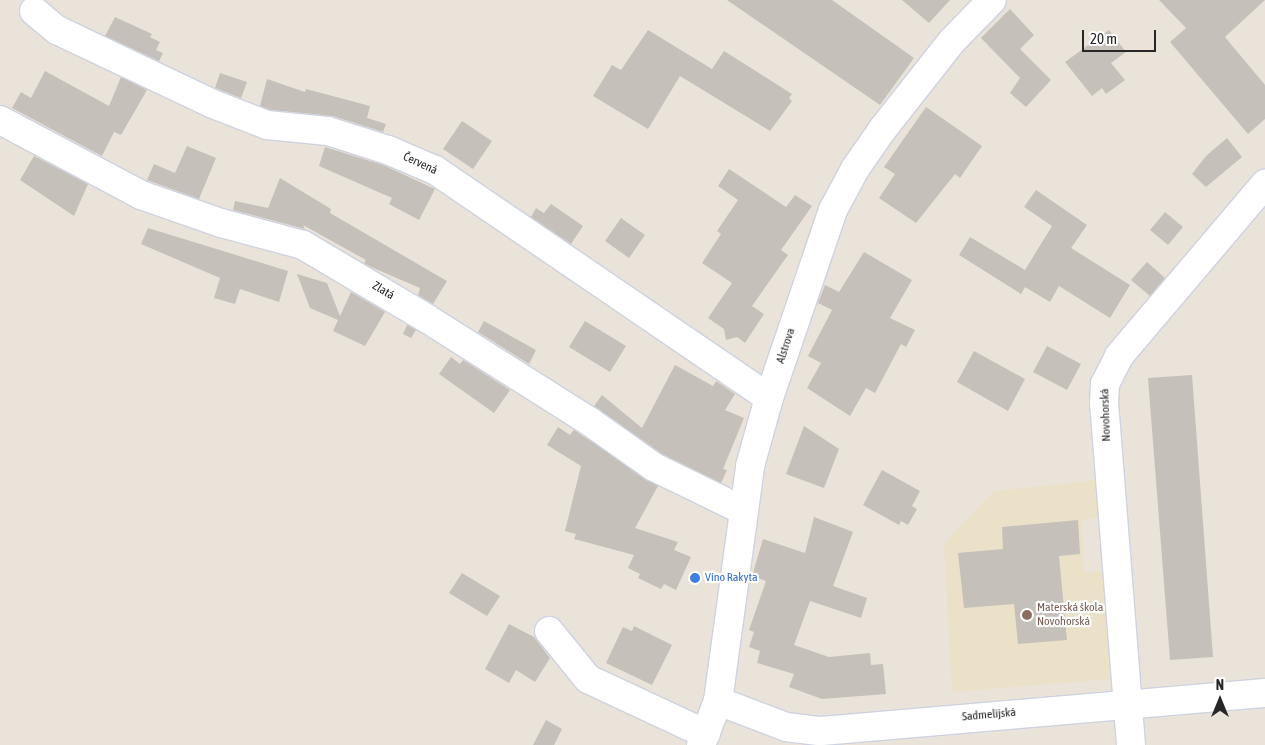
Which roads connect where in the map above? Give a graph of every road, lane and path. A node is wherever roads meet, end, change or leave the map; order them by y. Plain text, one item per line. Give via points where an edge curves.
1 (992, 0) edge
2 (34, 10) dead end
3 (0, 120) edge
4 (1265, 184) edge
5 (769, 398) junction
6 (742, 510) junction
7 (549, 631) dead end
8 (1265, 693) edge
9 (718, 701) junction
10 (1128, 703) junction
11 (703, 739) edge
12 (1130, 745) edge

1 - 5 street, Alstrova via 952,41 855,169 833,210
2 - 5 street, Červená via 58,30 213,104 267,125 328,131 388,150 435,170
3 - 6 street, Zlatá via 141,195 222,223 302,245 426,318 654,467
4 - 10 street, Novohorská via 1119,356 1106,378 1104,403
5 - 6 street, Alstrova via 750,466
6 - 9 street, Alstrova
7 - 11 street via 588,679
8 - 10 street, Sadmelijská
9 - 10 street, Sadmelijská via 786,728 821,731
9 - 11 street, Alstrova
10 - 12 street, Novohorská

